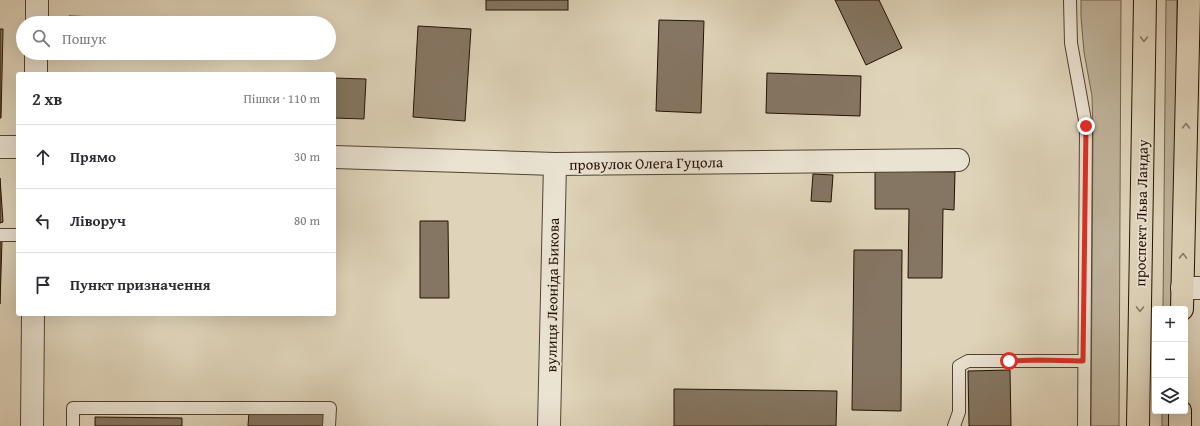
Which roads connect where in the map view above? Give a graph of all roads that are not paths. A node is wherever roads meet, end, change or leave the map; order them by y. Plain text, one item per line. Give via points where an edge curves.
1 (37, 0) edge
2 (1070, 0) edge
3 (1145, 0) edge
4 (1193, 12) edge
5 (37, 16) edge
6 (36, 60) edge
7 (36, 72) edge
8 (0, 147) edge
9 (16, 147) edge
10 (336, 157) edge
11 (958, 160) dead end
12 (555, 164) junction
13 (0, 235) edge
14 (16, 235) edge
15 (1188, 295) edge
16 (33, 316) edge
17 (1083, 361) junction
18 (1180, 414) edge
19 (32, 426) edge
20 (73, 426) edge
21 (329, 426) edge
22 (549, 426) edge
23 (954, 426) edge
24 (1084, 426) edge
25 (1138, 426) edge
26 (1180, 426) edge

1 - 5 street
2 - 17 lane via 1071,42 1086,126
3 -> 25 main road, проспект Льва Ландау
15 -> 4 main road
6 - 7 street
8 - 9 street
10 - 12 street, провулок Олега Гуцола
11 - 12 street, провулок Олега Гуцола
12 - 22 street, вулиця Леоніда Бикова
13 - 14 lane
16 - 19 street
17 - 23 lane via 968,360 959,366 959,412
17 - 24 lane
18 - 26 main road
20 - 21 lane via 73,408 330,408

